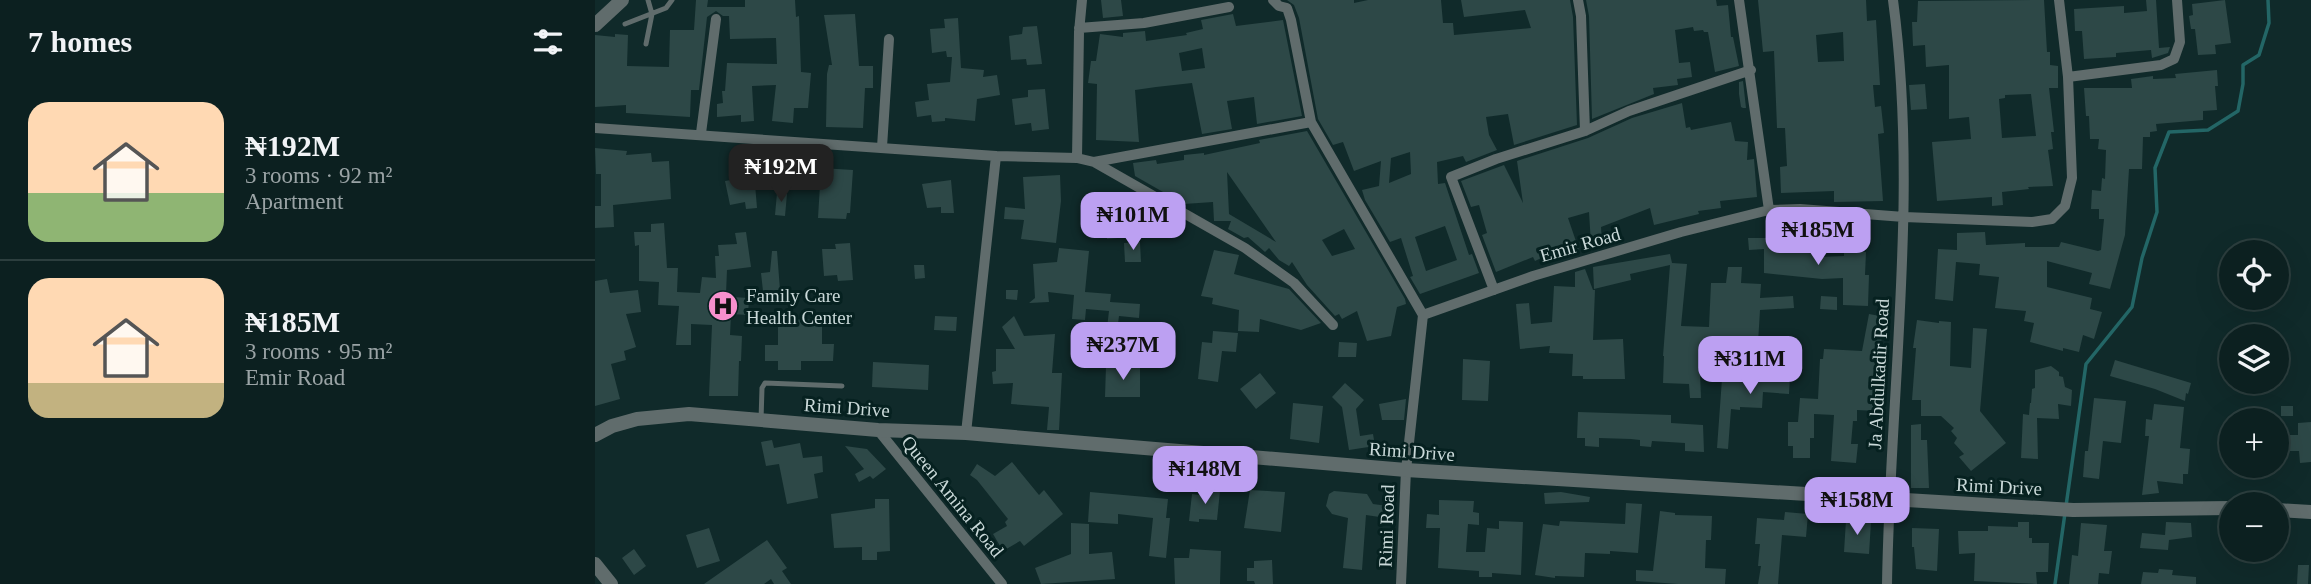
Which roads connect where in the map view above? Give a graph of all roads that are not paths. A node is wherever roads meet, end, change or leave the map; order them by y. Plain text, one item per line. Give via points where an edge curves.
1 (622, 0) edge
2 (648, 0) edge
3 (672, 0) edge
4 (1082, 0) edge
5 (1273, 0) edge
6 (1578, 0) edge
7 (1739, 0) edge
8 (1893, 0) edge
9 (2059, 0) edge
10 (2177, 0) edge
11 (1229, 7) dead end
12 (652, 14) junction
13 (716, 19) dead end
14 (625, 24) dead end
15 (595, 25) edge
16 (1079, 28) junction
17 (889, 39) dead end
18 (646, 44) dead end
19 (1751, 70) junction
20 (2069, 77) junction
21 (1311, 122) junction
22 (595, 128) edge
23 (1585, 131) junction
24 (701, 134) junction
25 (882, 147) junction
26 (996, 156) junction
27 (1077, 158) junction
28 (1094, 162) junction
29 (1769, 209) junction
30 (1904, 217) junction
31 (1494, 290) junction
32 (1423, 315) junction
33 (1333, 324) dead end
34 (842, 386) dead end
35 (761, 420) junction
36 (878, 430) junction
37 (965, 433) junction
38 (595, 435) edge
39 (1406, 470) junction
40 (1889, 499) junction
41 (2219, 508) edge
42 (2289, 511) edge
43 (2311, 512) edge
44 (595, 564) edge
45 (611, 584) edge
46 (1002, 584) edge
47 (1401, 584) edge
48 (1888, 584) edge

1 - 15 street
2 - 12 lane
3 - 12 lane
4 - 16 street
5 - 21 street via 1287,8 1291,20
6 - 23 street
7 - 19 street
8 - 30 street, Ja Abdulkadir Road
9 - 20 street, Emir Road
10 - 20 street via 2180,41 2174,59 2161,65
11 - 16 street via 1144,23
12 - 14 lane
12 - 18 lane
13 - 24 street
16 - 27 street
17 - 25 street
19 - 23 street via 1629,111
19 - 29 street
20 - 30 street, Emir Road via 2071,178 2065,206 2052,219
21 - 28 street
21 - 32 street
22 - 24 street
23 - 31 street via 1451,177
24 - 25 street
25 - 26 street
26 - 27 street
26 - 37 street
27 - 28 street
28 - 33 street via 1245,248 1294,283
29 - 30 street, Emir Road
29 - 31 street, Emir Road
30 - 40 street, Ja Abdulkadir Road
31 - 32 street, Emir Road
32 - 39 street
34 - 35 lane via 765,383
35 - 36 street, Rimi Drive
35 - 38 street, Rimi Drive via 689,414 636,419
36 - 37 street, Rimi Drive
36 - 46 street, Queen Amina Road
37 - 39 street, Rimi Drive
39 - 40 street, Rimi Drive
39 - 47 street, Rimi Road
40 - 41 street, Rimi Drive via 2073,510
40 - 48 street, Ja Abdulkadir Road
42 - 43 street
44 - 45 street

